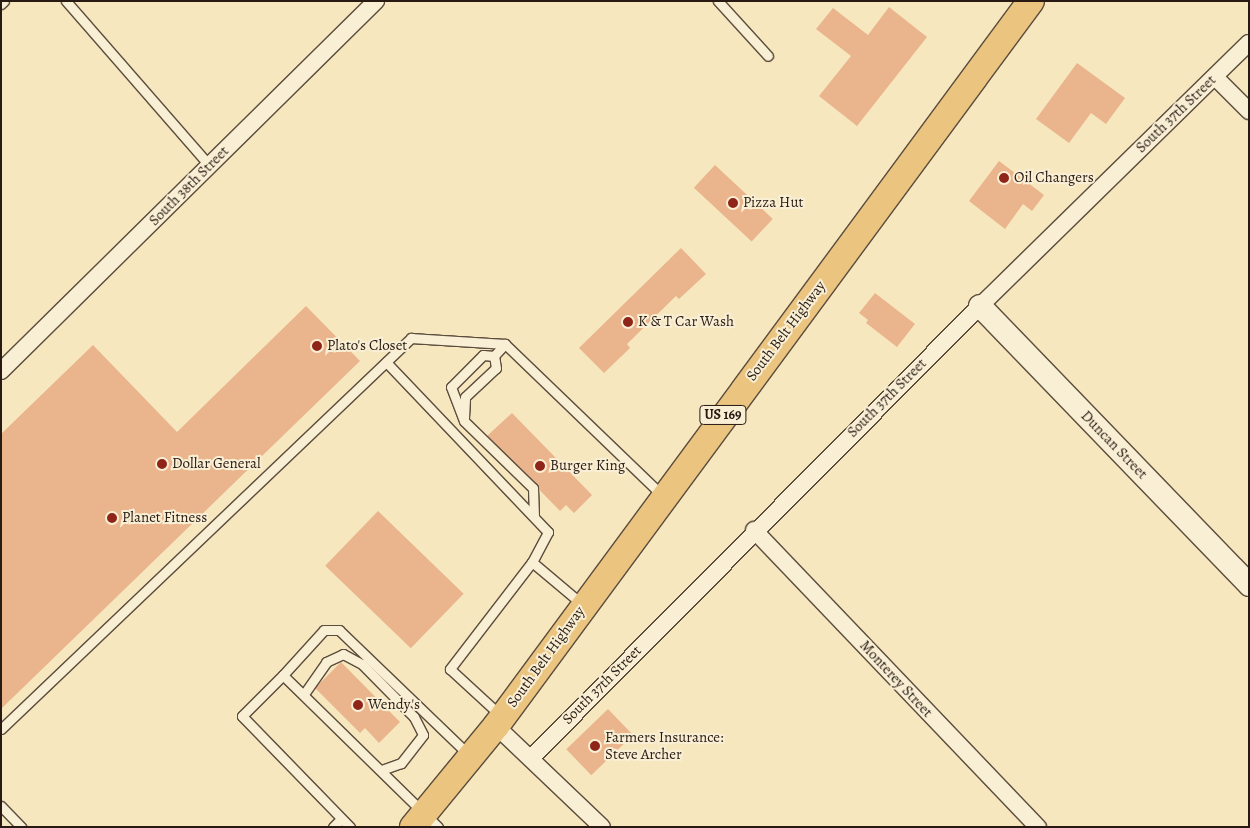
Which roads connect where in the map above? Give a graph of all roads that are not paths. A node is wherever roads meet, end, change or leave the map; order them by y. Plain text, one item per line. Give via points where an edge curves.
1 (66, 1) edge
2 (376, 1) edge
3 (718, 1) edge
4 (1031, 1) edge
5 (1249, 43) edge
6 (768, 56) dead end
7 (1214, 76) junction
8 (1249, 111) edge
9 (210, 166) junction
10 (980, 306) junction
11 (506, 344) junction
12 (494, 356) junction
13 (386, 362) junction
14 (1, 371) edge
15 (464, 421) junction
16 (663, 497) junction
17 (534, 516) junction
18 (754, 530) junction
19 (532, 562) junction
20 (1249, 585) edge
21 (584, 606) junction
22 (283, 674) junction
23 (304, 694) junction
24 (499, 722) junction
25 (1, 729) edge
26 (470, 757) junction
27 (531, 758) junction
28 (382, 770) junction
29 (3, 812) edge
30 (341, 819) junction
31 (425, 822) edge
32 (21, 827) edge
33 (332, 827) edge
34 (350, 827) edge
35 (602, 827) edge
36 (1038, 827) edge

1 - 9 lane
2 - 9 street, South 38th Street
3 - 6 lane
4 - 16 main road, South Belt Highway / US 169
5 - 7 street, South 37th Street
7 - 8 street
7 - 10 street, South 37th Street
9 - 14 street, South 38th Street
10 - 18 street, South 37th Street
10 - 20 street, Duncan Street
11 - 12 lane
11 - 13 lane via 411,338
11 - 16 lane
12 - 15 lane via 496,368 466,397
12 - 15 lane via 483,355 451,387
13 - 17 lane
13 - 25 lane
15 - 17 lane via 533,488
16 - 21 main road, South Belt Highway / US 169
17 - 19 lane via 548,532
18 - 27 street, South 37th Street
18 - 36 street, Monterey Street
19 - 21 lane
19 - 24 lane via 450,669
21 - 24 main road, South Belt Highway / US 169
22 - 23 lane
22 - 26 lane via 324,630 339,630
22 - 30 lane via 242,716
23 - 28 lane
23 - 28 lane via 326,662 343,654 362,664 414,717 423,735 401,764
24 - 26 main road, South Belt Highway / US 169
24 - 27 street
26 - 31 main road, South Belt Highway / US 169
27 - 35 street
28 - 31 lane
29 - 32 lane
30 - 33 lane
30 - 34 lane

